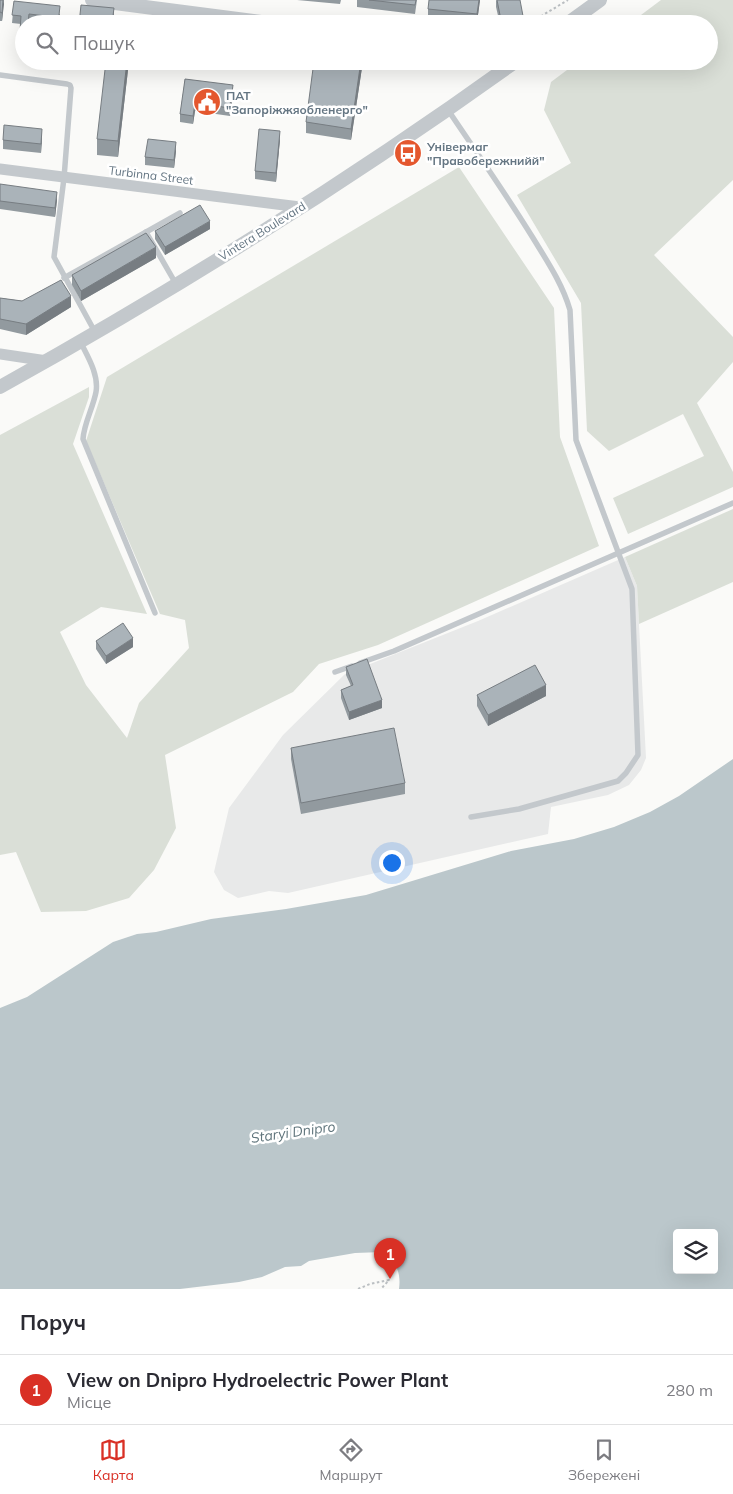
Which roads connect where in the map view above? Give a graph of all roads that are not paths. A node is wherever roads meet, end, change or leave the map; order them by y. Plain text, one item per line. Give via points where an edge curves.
1 (92, 0) edge
2 (600, 0) edge
3 (207, 15) edge
4 (579, 15) edge
5 (504, 70) edge
6 (0, 75) edge
7 (448, 110) junction
8 (0, 169) edge
9 (64, 178) junction
10 (300, 207) junction
11 (180, 213) dead end
12 (146, 232) junction
13 (64, 278) junction
14 (177, 285) junction
15 (95, 332) junction
16 (80, 341) junction
17 (0, 354) edge
18 (47, 361) junction
19 (0, 387) edge
20 (733, 504) edge
21 (618, 554) junction
22 (155, 613) dead end
23 (335, 672) dead end
24 (471, 817) dead end

1 - 3 street
2 - 4 street
5 - 7 street, Vintera Boulevard
6 - 9 lane via 70,85
7 - 10 street, Vintera Boulevard
7 - 21 lane via 516,210 565,295 570,310 576,440
8 - 9 street, Turbinna Street
9 - 10 street, Turbinna Street
9 - 13 lane via 54,257
10 - 14 street, Vintera Boulevard
11 - 12 lane
12 - 13 lane
12 - 14 lane
13 - 15 lane
14 - 15 street, Vintera Boulevard
15 - 16 street, Vintera Boulevard
16 - 18 street, Vintera Boulevard
16 - 22 lane via 96,378 96,391 83,439
17 - 18 street
18 - 19 street, Vintera Boulevard
20 - 21 lane
21 - 23 lane
21 - 24 lane via 632,589 638,754 618,781 519,808

